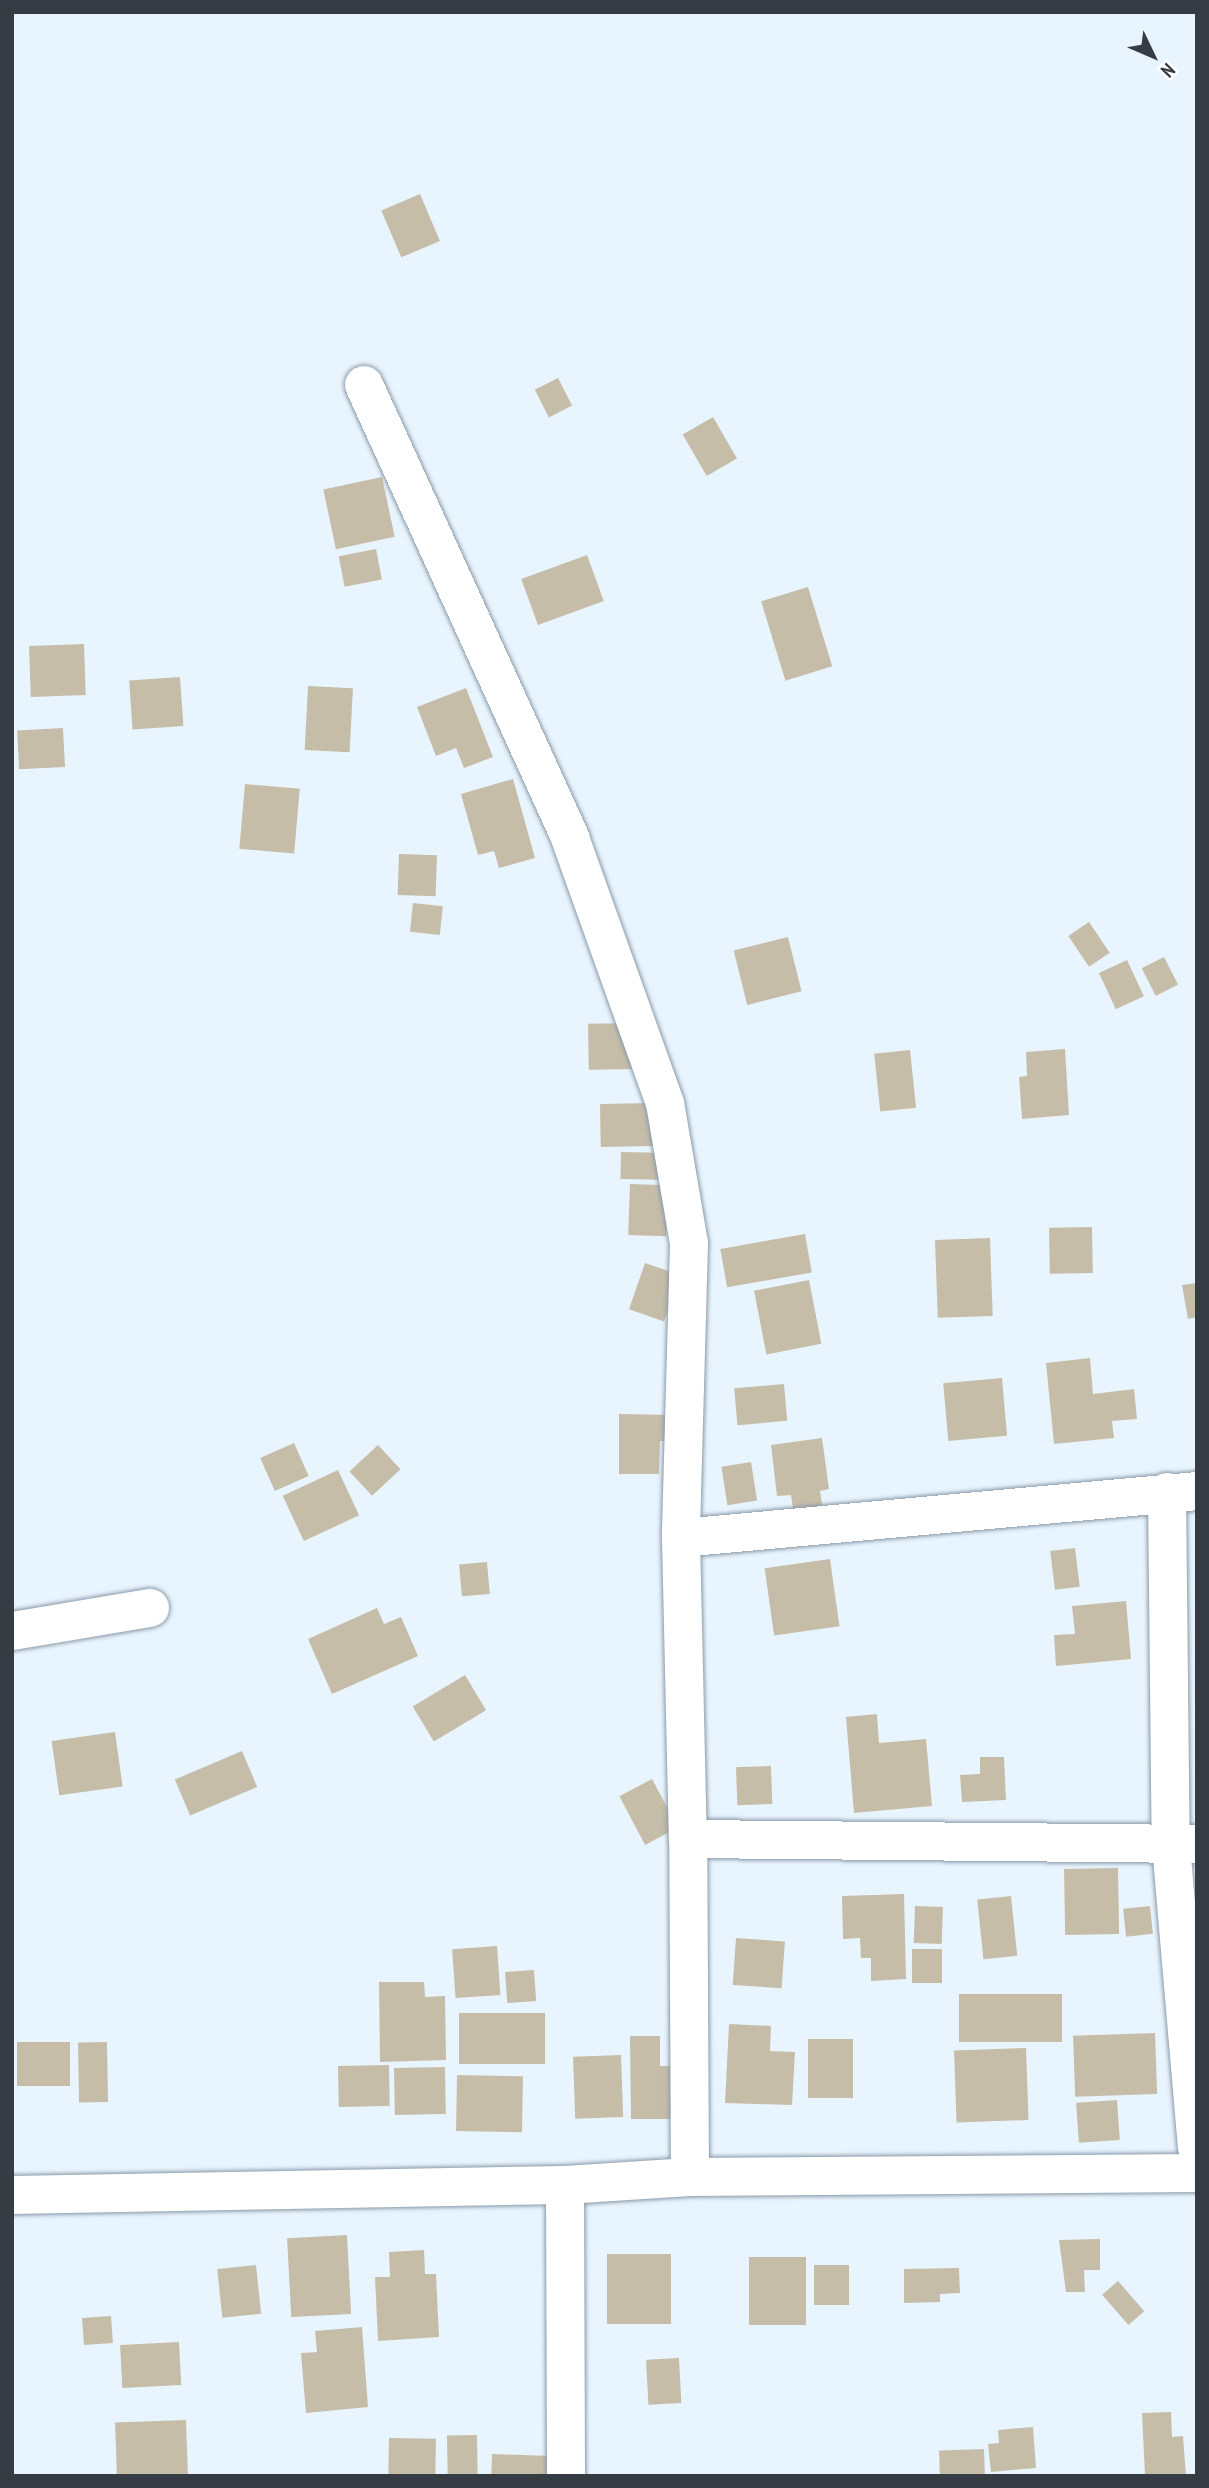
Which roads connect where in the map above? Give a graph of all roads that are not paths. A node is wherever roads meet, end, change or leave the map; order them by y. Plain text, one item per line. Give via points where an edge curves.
1 (364, 386) dead end
2 (1182, 1491) edge
3 (681, 1538) junction
4 (150, 1608) dead end
5 (12, 1631) edge
6 (688, 1839) junction
7 (1184, 1844) edge
8 (1197, 2147) edge
9 (1197, 2174) edge
10 (690, 2177) junction
11 (565, 2185) junction
12 (12, 2195) edge
13 (566, 2476) edge

1 - 3 street via 570,838 665,1103 689,1244
2 - 3 street
2 - 7 street
3 - 6 street
4 - 5 street
6 - 7 street
6 - 10 street
7 - 8 street
9 - 10 street
10 - 11 street
11 - 12 street
11 - 13 street

